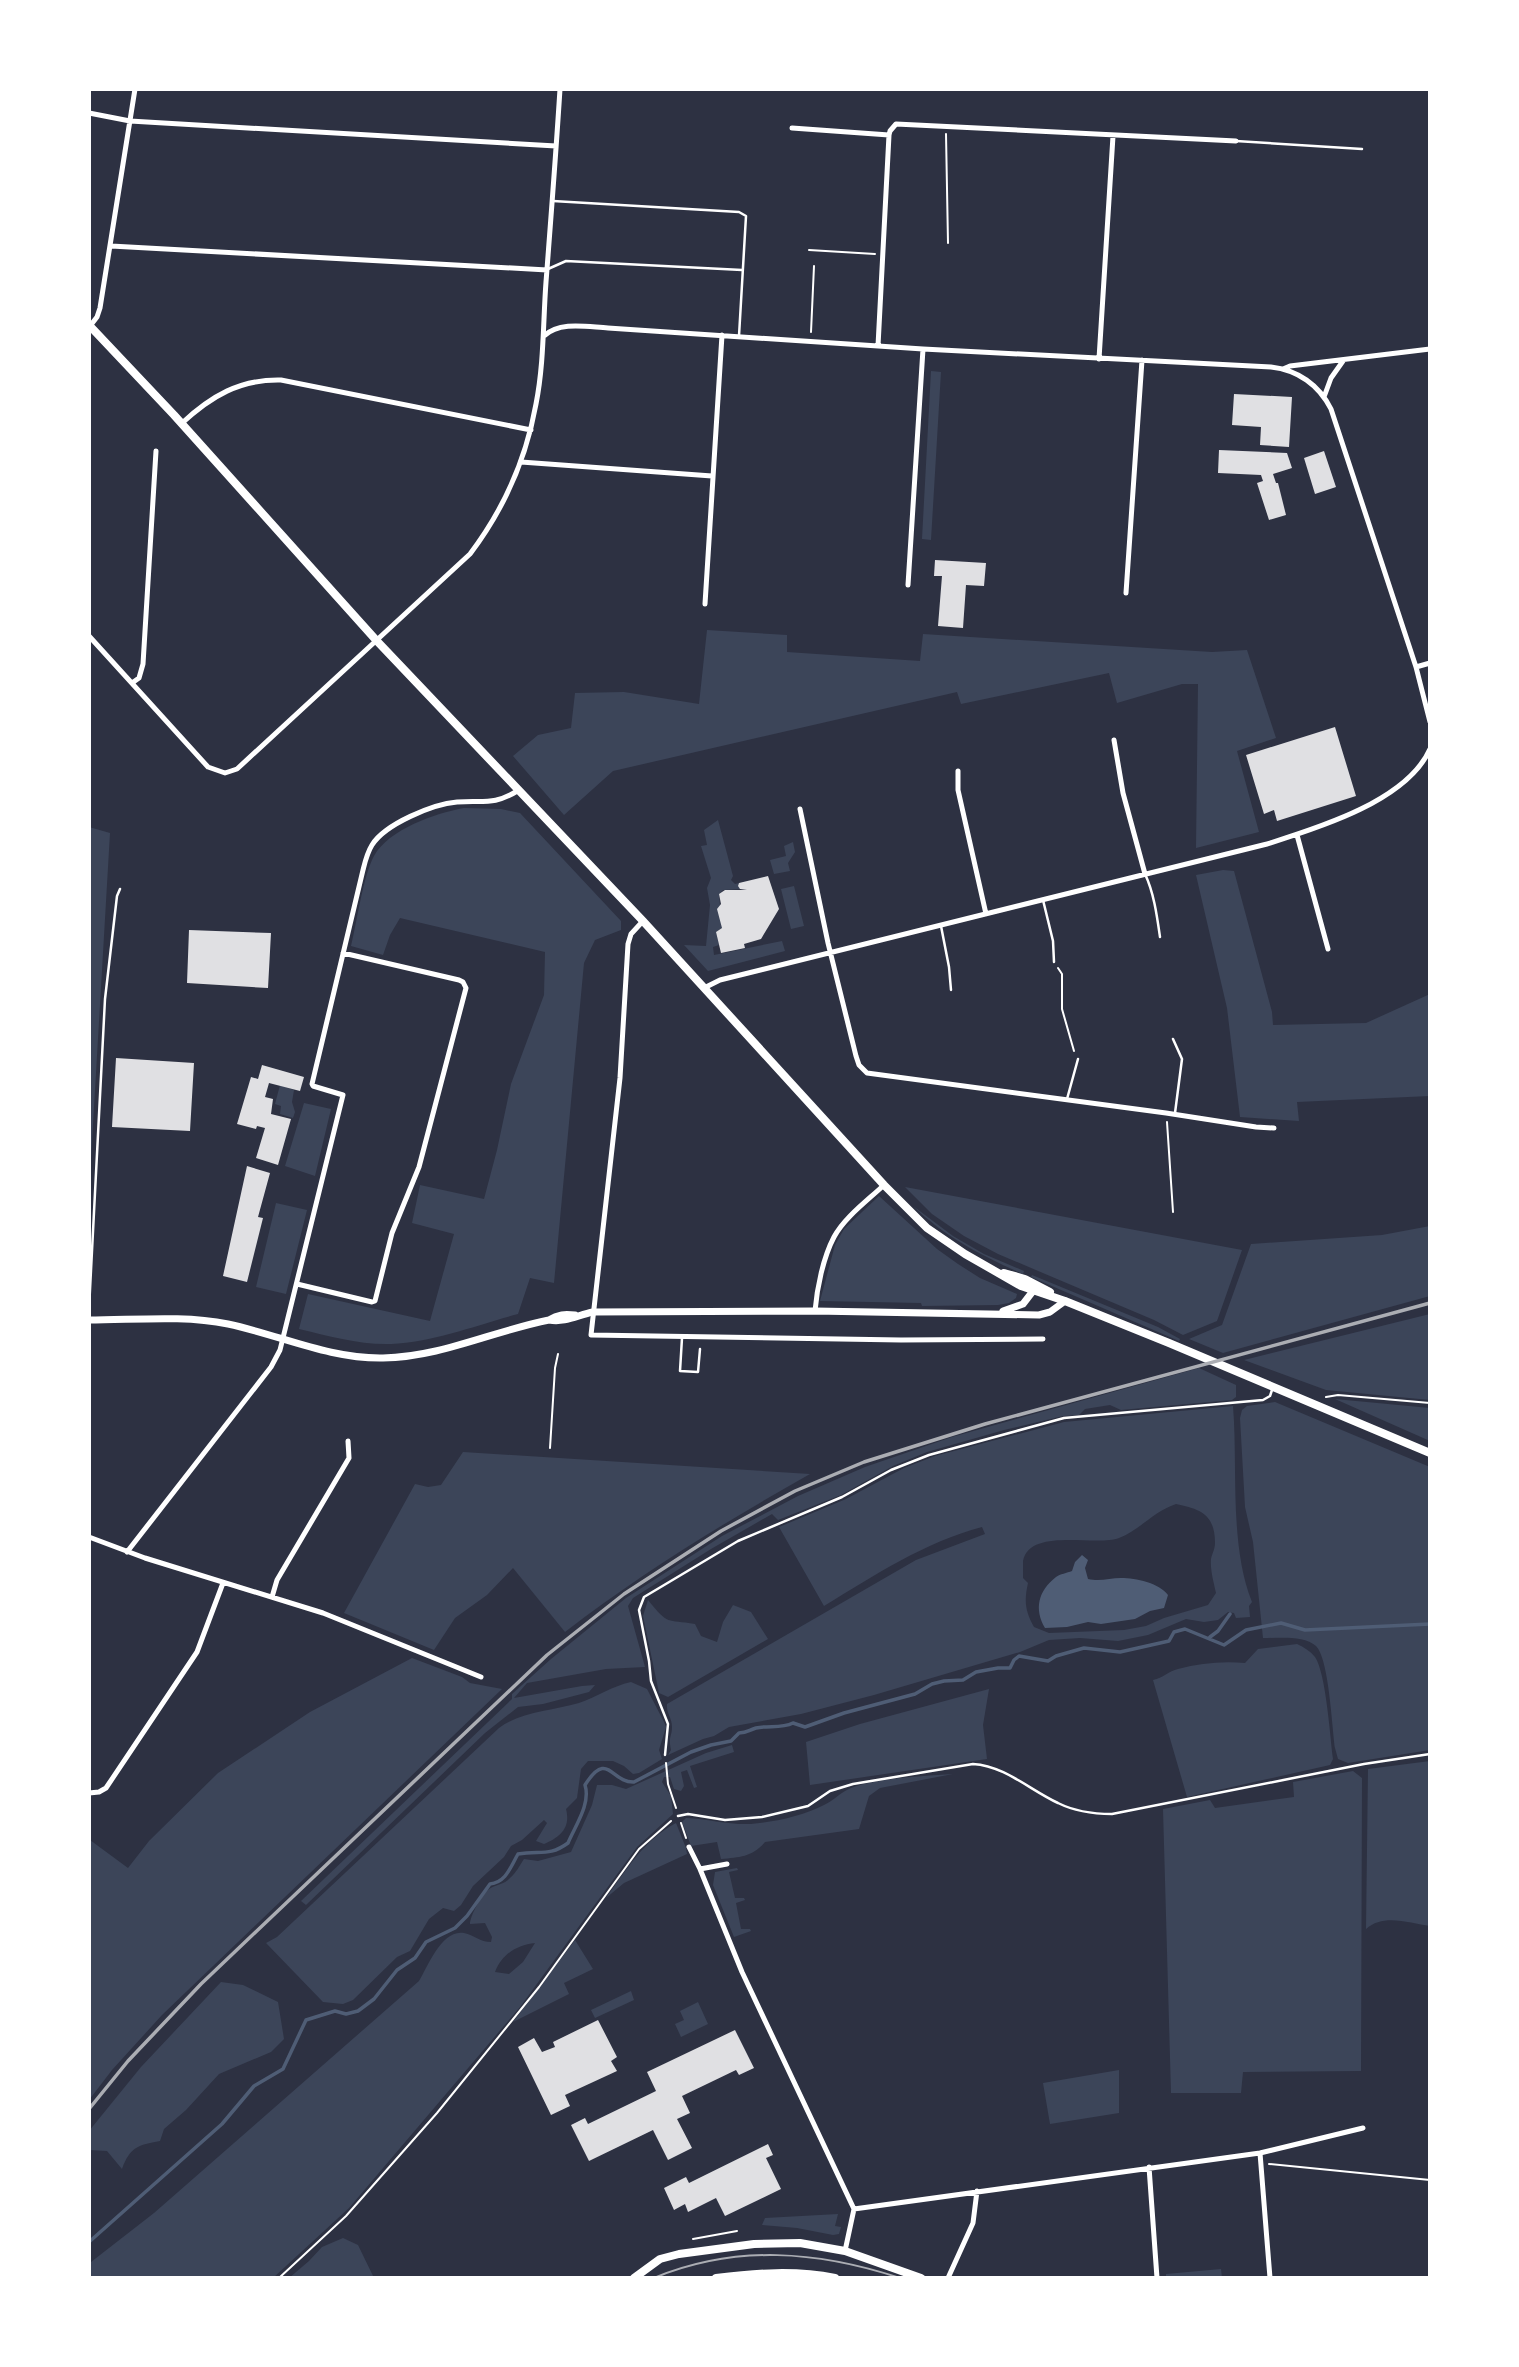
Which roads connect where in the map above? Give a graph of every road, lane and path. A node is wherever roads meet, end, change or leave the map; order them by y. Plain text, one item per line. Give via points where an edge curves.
1 (135, 89) edge
2 (560, 89) edge
3 (89, 113) edge
4 (130, 121) junction
5 (946, 126) junction
6 (792, 128) dead end
7 (889, 135) junction
8 (1112, 136) junction
9 (1236, 141) joint
10 (556, 146) junction
11 (1362, 149) dead end
12 (553, 201) junction
13 (948, 243) dead end
14 (111, 246) junction
15 (809, 250) dead end
16 (883, 254) junction
17 (814, 266) dead end
18 (547, 270) junction
19 (742, 270) junction
20 (90, 326) edge
21 (722, 335) junction
22 (544, 336) junction
23 (739, 336) junction
24 (811, 340) junction
25 (878, 346) junction
26 (923, 349) junction
27 (1430, 349) edge
28 (1100, 359) junction
29 (1142, 360) junction
30 (1343, 360) junction
31 (1283, 369) junction
32 (1324, 397) junction
33 (181, 424) junction
34 (531, 430) junction
35 (156, 451) dead end
36 (521, 462) junction
37 (712, 476) junction
38 (908, 585) dead end
39 (1126, 593) dead end
40 (705, 604) dead end
41 (89, 636) edge
42 (376, 640) junction
43 (1430, 663) edge
44 (1416, 667) junction
45 (132, 683) junction
46 (1430, 722) edge
47 (1114, 740) dead end
48 (1430, 749) edge
49 (958, 771) dead end
50 (520, 790) junction
51 (800, 809) dead end
52 (1297, 835) junction
53 (1145, 874) junction
54 (120, 889) dead end
55 (1043, 900) junction
56 (986, 914) junction
57 (643, 921) junction
58 (941, 926) junction
59 (1160, 937) dead end
60 (1328, 948) dead end
61 (344, 953) junction
62 (830, 954) junction
63 (1054, 962) joint
64 (705, 988) junction
65 (951, 990) dead end
66 (1173, 1039) dead end
67 (1078, 1059) joint
68 (1067, 1099) junction
69 (1167, 1113) junction
70 (1175, 1114) junction
71 (1275, 1128) dead end
72 (884, 1185) junction
73 (1173, 1212) dead end
74 (995, 1270) junction
75 (297, 1284) junction
76 (1032, 1291) junction
77 (1065, 1301) junction
78 (89, 1309) edge
79 (815, 1311) junction
80 (593, 1312) junction
81 (989, 1313) junction
82 (89, 1320) edge
83 (683, 1337) junction
84 (283, 1339) junction
85 (1043, 1339) dead end
86 (700, 1349) dead end
87 (558, 1354) dead end
88 (1273, 1388) junction
89 (1324, 1398) dead end
90 (1430, 1403) edge
91 (348, 1441) dead end
92 (550, 1448) dead end
93 (1430, 1453) edge
94 (89, 1537) edge
95 (127, 1552) junction
96 (223, 1583) junction
97 (271, 1597) junction
98 (481, 1677) dead end
99 (1430, 1754) edge
100 (665, 1755) joint
101 (89, 1793) edge
102 (678, 1816) junction
103 (689, 1847) joint
104 (727, 1864) dead end
105 (700, 1869) junction
106 (1363, 2128) dead end
107 (1260, 2152) junction
108 (1261, 2163) junction
109 (1149, 2167) junction
110 (1430, 2180) edge
111 (977, 2191) junction
112 (854, 2208) junction
113 (737, 2231) dead end
114 (693, 2239) dead end
115 (845, 2251) junction
116 (279, 2278) edge
117 (634, 2278) edge
118 (716, 2278) edge
119 (835, 2278) edge
120 (921, 2278) edge
121 (948, 2278) edge
122 (1157, 2278) edge
123 (1270, 2278) edge

1 - 4 street
2 - 10 street
3 - 4 street
4 - 10 street
4 - 14 street
5 - 7 street via 901,122
5 - 8 street
5 - 13 path
6 - 7 street
7 - 16 street
8 - 9 street
8 - 28 street
9 - 11 lane
10 - 12 street
12 - 18 street
12 - 19 lane via 739,212 746,216
14 - 18 street
14 - 20 street via 100,308
15 - 16 path
16 - 25 street
17 - 24 path
18 - 19 lane via 566,261
18 - 22 street
19 - 23 lane
20 - 33 main road
21 - 22 street via 560,327
21 - 23 street
21 - 37 street
22 - 34 street
23 - 24 street
24 - 25 street
25 - 26 street
26 - 28 street
26 - 38 street
27 - 30 street
28 - 29 street
29 - 31 street
29 - 39 street
30 - 31 street
30 - 32 street
31 - 32 street via 1310,382
32 - 44 street
33 - 34 street via 222,393 253,381 281,380
33 - 42 main road
34 - 36 street
35 - 45 street via 143,664 139,678
36 - 37 street
36 - 42 street via 497,514 470,554
37 - 40 street
41 - 45 street
42 - 45 street via 245,761 225,773 208,767
42 - 50 main road
43 - 44 street
44 - 46 street
47 - 53 street
48 - 52 street via 1412,775 1382,797
49 - 56 street via 958,790
50 - 57 main road
50 - 61 street via 500,801 433,807 377,838 366,857
51 - 62 street
52 - 53 street
52 - 60 street
53 - 55 street
53 - 59 lane
54 - 78 lane via 105,999
55 - 56 street
55 - 63 lane
56 - 58 street
57 - 64 main road
57 - 80 street via 628,944 620,1078
58 - 62 street
58 - 65 lane
61 - 75 street via 312,1084 342,1095
61 - 75 street via 463,982 466,988 419,1167 392,1233 375,1301
62 - 64 street via 720,980
62 - 68 street via 856,1056 867,1073
63 - 67 path via 1062,974 1062,1009
64 - 72 main road
66 - 70 lane via 1182,1059
67 - 68 lane
68 - 69 street
69 - 70 street
69 - 73 path
70 - 71 street
72 - 74 main road via 945,1242
72 - 79 street via 834,1236
74 - 76 main road
74 - 77 main road via 1024,1279
75 - 84 street
76 - 77 main road
76 - 81 street via 1019,1306
77 - 81 street via 1038,1315
77 - 88 main road
79 - 80 street
79 - 81 street
80 - 83 street via 591,1335
80 - 84 street via 565,1314 416,1356 346,1356
82 - 84 street via 196,1320
83 - 85 street
83 - 86 lane via 680,1371 698,1372
84 - 95 street via 271,1367
87 - 92 path
88 - 93 main road
88 - 100 lane via 1263,1400 1064,1418 929,1455 738,1541 644,1597 639,1610 651,1681 668,1724
89 - 90 path via 1338,1395
91 - 97 street via 349,1458
94 - 95 street
95 - 96 street
96 - 97 street
96 - 101 street via 197,1651 153,1720 106,1788
97 - 98 street via 323,1613
99 - 102 lane via 1112,1814 1079,1811 988,1765 973,1764 853,1784 808,1805 762,1817
100 - 102 path
102 - 103 path
102 - 116 path via 639,1849 539,1986 437,2113 346,2216
103 - 105 street
104 - 105 street
105 - 112 street via 742,1972
106 - 107 street
107 - 108 street
107 - 109 street
108 - 110 path
108 - 123 street
109 - 111 street
109 - 122 street
111 - 112 street
111 - 121 street via 973,2223
112 - 115 street
113 - 114 path
115 - 117 main road via 810,2243 731,2246 660,2259
115 - 120 main road
118 - 119 main road via 800,2273

